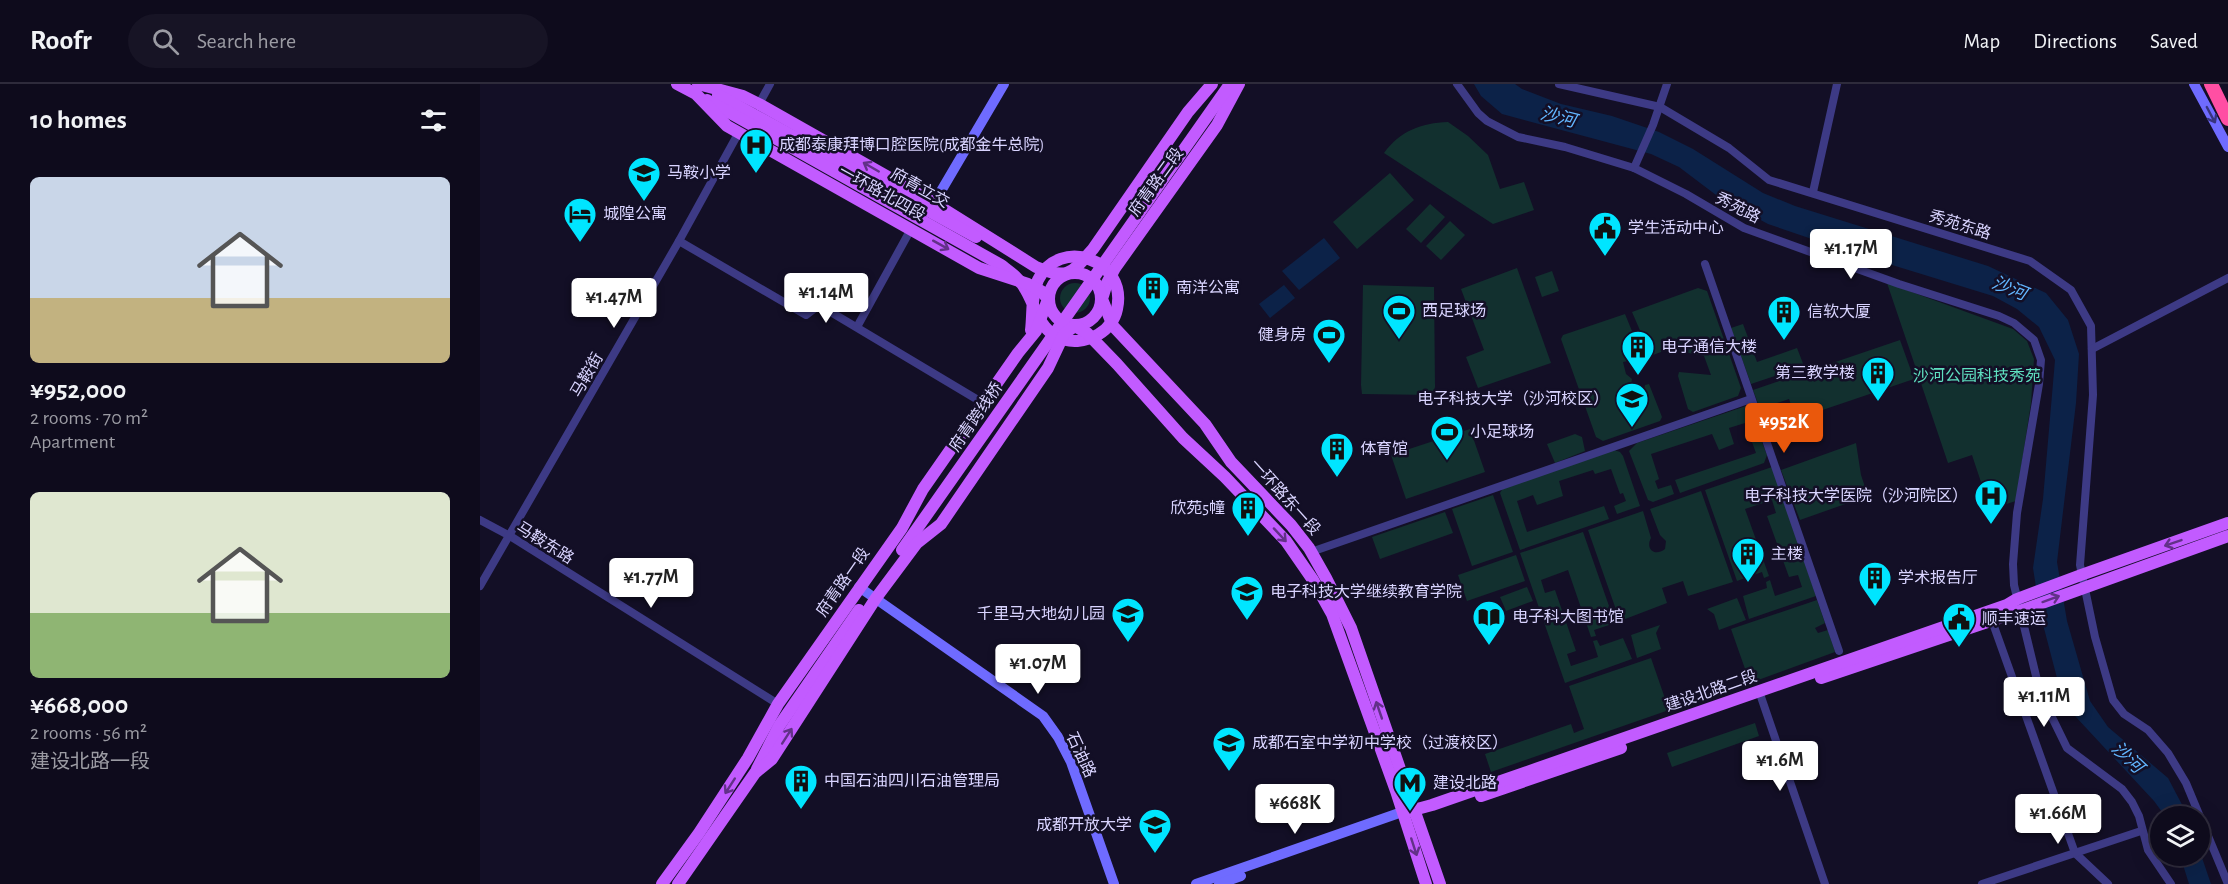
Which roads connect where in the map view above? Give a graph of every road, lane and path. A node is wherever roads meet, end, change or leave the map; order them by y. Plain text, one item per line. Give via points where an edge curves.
1 (676, 84) edge
2 (770, 84) edge
3 (1004, 84) edge
4 (1213, 84) edge
5 (1222, 84) edge
6 (1230, 84) edge
7 (1238, 84) edge
8 (1457, 84) edge
9 (1559, 84) edge
10 (1667, 84) edge
11 (1837, 84) edge
12 (2194, 84) edge
13 (2211, 84) edge
14 (698, 88) edge
15 (759, 104) junction
16 (1660, 107) junction
17 (2228, 119) edge
18 (739, 132) junction
19 (2228, 147) edge
20 (1634, 168) junction
21 (1813, 192) junction
22 (934, 203) junction
23 (911, 229) junction
24 (952, 230) junction
25 (679, 241) junction
26 (1070, 257) junction
27 (1705, 264) dead end
28 (1068, 274) junction
29 (2228, 278) edge
30 (1048, 299) junction
31 (1102, 299) junction
32 (1119, 300) junction
33 (1034, 306) junction
34 (1075, 326) junction
35 (856, 327) junction
36 (1080, 341) junction
37 (2092, 349) junction
38 (1157, 390) junction
39 (1751, 399) junction
40 (984, 403) junction
41 (1231, 462) junction
42 (1226, 477) junction
43 (480, 520) edge
44 (2228, 523) edge
45 (902, 528) junction
46 (510, 536) junction
47 (2228, 536) edge
48 (917, 543) junction
49 (1311, 552) junction
50 (2076, 583) junction
51 (480, 586) edge
52 (859, 587) junction
53 (876, 598) junction
54 (2025, 603) junction
55 (1991, 616) junction
56 (1839, 651) dead end
57 (1761, 695) junction
58 (778, 704) junction
59 (777, 725) junction
60 (748, 758) junction
61 (755, 773) junction
62 (1395, 774) junction
63 (1409, 815) junction
64 (2141, 831) junction
65 (2074, 853) junction
66 (662, 884) edge
67 (678, 884) edge
68 (1114, 884) edge
69 (1196, 884) edge
70 (1219, 884) edge
71 (1426, 884) edge
72 (1440, 884) edge
73 (1825, 884) edge
74 (1982, 884) edge
75 (2108, 884) edge
76 (2171, 884) edge
77 (2228, 884) edge

1 - 14 main road, 一环路北四段
2 - 15 street
3 - 22 street
4 - 26 main road, 府青立交 via 1112,230 1102,241
4 - 28 main road, 府青路二段 via 1188,112 1093,249
5 - 59 main road, 府青跨线桥
6 - 59 main road, 府青跨线桥
7 - 31 main road, 府青路二段 via 1217,125 1115,268
7 - 32 main road via 1129,237 1121,255
8 - 20 street, 秀苑路 via 1487,121 1518,137
9 - 16 street, 秀苑东路
10 - 16 street
11 - 21 street
12 -> 19 street
13 - 17 highway
14 - 15 main road, 一环路北四段 via 742,96
14 - 18 main road, 一环路北四段 via 727,126
14 - 24 main road, 府青立交
22 -> 15 main road, 一环路北四段
16 - 20 street
16 - 21 street, 秀苑东路 via 1729,148 1770,180
18 - 23 main road, 一环路北四段
18 - 25 street, 马鞍街
20 - 54 street, 秀苑路 via 1744,228 1999,316 2034,340 2041,360 2013,542 2013,575
21 - 37 street, 秀苑东路 via 2030,261 2071,290 2091,326
22 - 28 main road, 一环路北四段 via 1036,267
23 -> 30 main road, 一环路北四段 via 979,268 1028,284
23 - 35 street
24 - 26 main road, 府青立交 via 1014,257
24 - 33 main road, 府青立交 via 1016,275
25 - 35 street via 806,315 819,305
25 - 46 street, 马鞍街
26 - 32 main road, 府青立交 via 1089,259 1105,267 1118,288
26 - 33 main road, 府青立交 via 1046,268 1038,279
27 - 39 street
28 - 30 main road via 1054,283
28 - 31 main road via 1091,278
29 - 37 street
30 - 34 main road via 1053,315
30 - 40 main road, 府青路一段 via 1036,331
31 - 34 main road via 1097,315
31 - 41 main road, 一环路东一段 via 1113,326 1205,423
32 - 36 main road via 1111,323 1097,335
32 - 38 main road via 1131,351
33 - 36 main road, 府青立交 via 1038,318 1055,336
33 - 45 main road, 府青立交 via 1025,355
34 - 42 main road, 一环路东一段 via 1087,333 1183,438
34 - 48 main road via 1064,334 1048,368 941,524
35 - 40 street
36 - 38 main road, 府青立交 via 1101,344 1115,352
36 - 48 main road via 1052,352 1038,368
37 - 50 street, 秀苑东路 via 2093,395
38 - 41 main road
38 - 42 main road, 府青立交
39 - 49 street
39 - 56 street
40 - 45 main road, 府青路一段 via 923,489
41 - 49 main road, 一环路东一段
42 -> 62 main road, 一环路东一段 via 1286,541 1313,580 1332,614
43 - 46 street, 马鞍东路
44 -> 50 main road
45 - 52 main road, 府青路一段
46 - 51 street, 马鞍街
46 - 58 street, 马鞍东路
47 - 50 main road
48 - 53 main road
62 -> 49 main road, 一环路东一段 via 1351,628
50 - 54 main road, 建设北路二段
50 - 77 street, 秀苑东路 via 2113,700 2124,714 2148,730 2174,763
52 - 53 street, 石油路
52 - 58 main road, 府青路一段
61 -> 53 main road via 772,759
53 - 68 street, 石油路 via 1043,716 1071,762
54 - 55 main road, 建设北路二段 via 2007,605
54 - 64 street, 秀苑路 via 2040,687 2067,748 2122,789 2139,816
55 - 57 main road, 建设北路二段
55 - 65 street
57 - 63 main road, 建设北路二段
57 - 73 street
58 - 60 main road, 府青路一段
59 - 60 main road, 府青跨线桥
59 - 61 main road, 府青跨线桥
60 -> 66 main road, 府青路一段
61 - 67 main road
62 - 63 main road, 一环路东一段
63 - 69 street
63 - 70 street
63 -> 71 main road, 一环路东一段
63 - 72 main road, 一环路东一段
64 - 65 street
64 - 76 street, 秀苑路 via 2148,850
65 - 74 street
65 - 75 street

